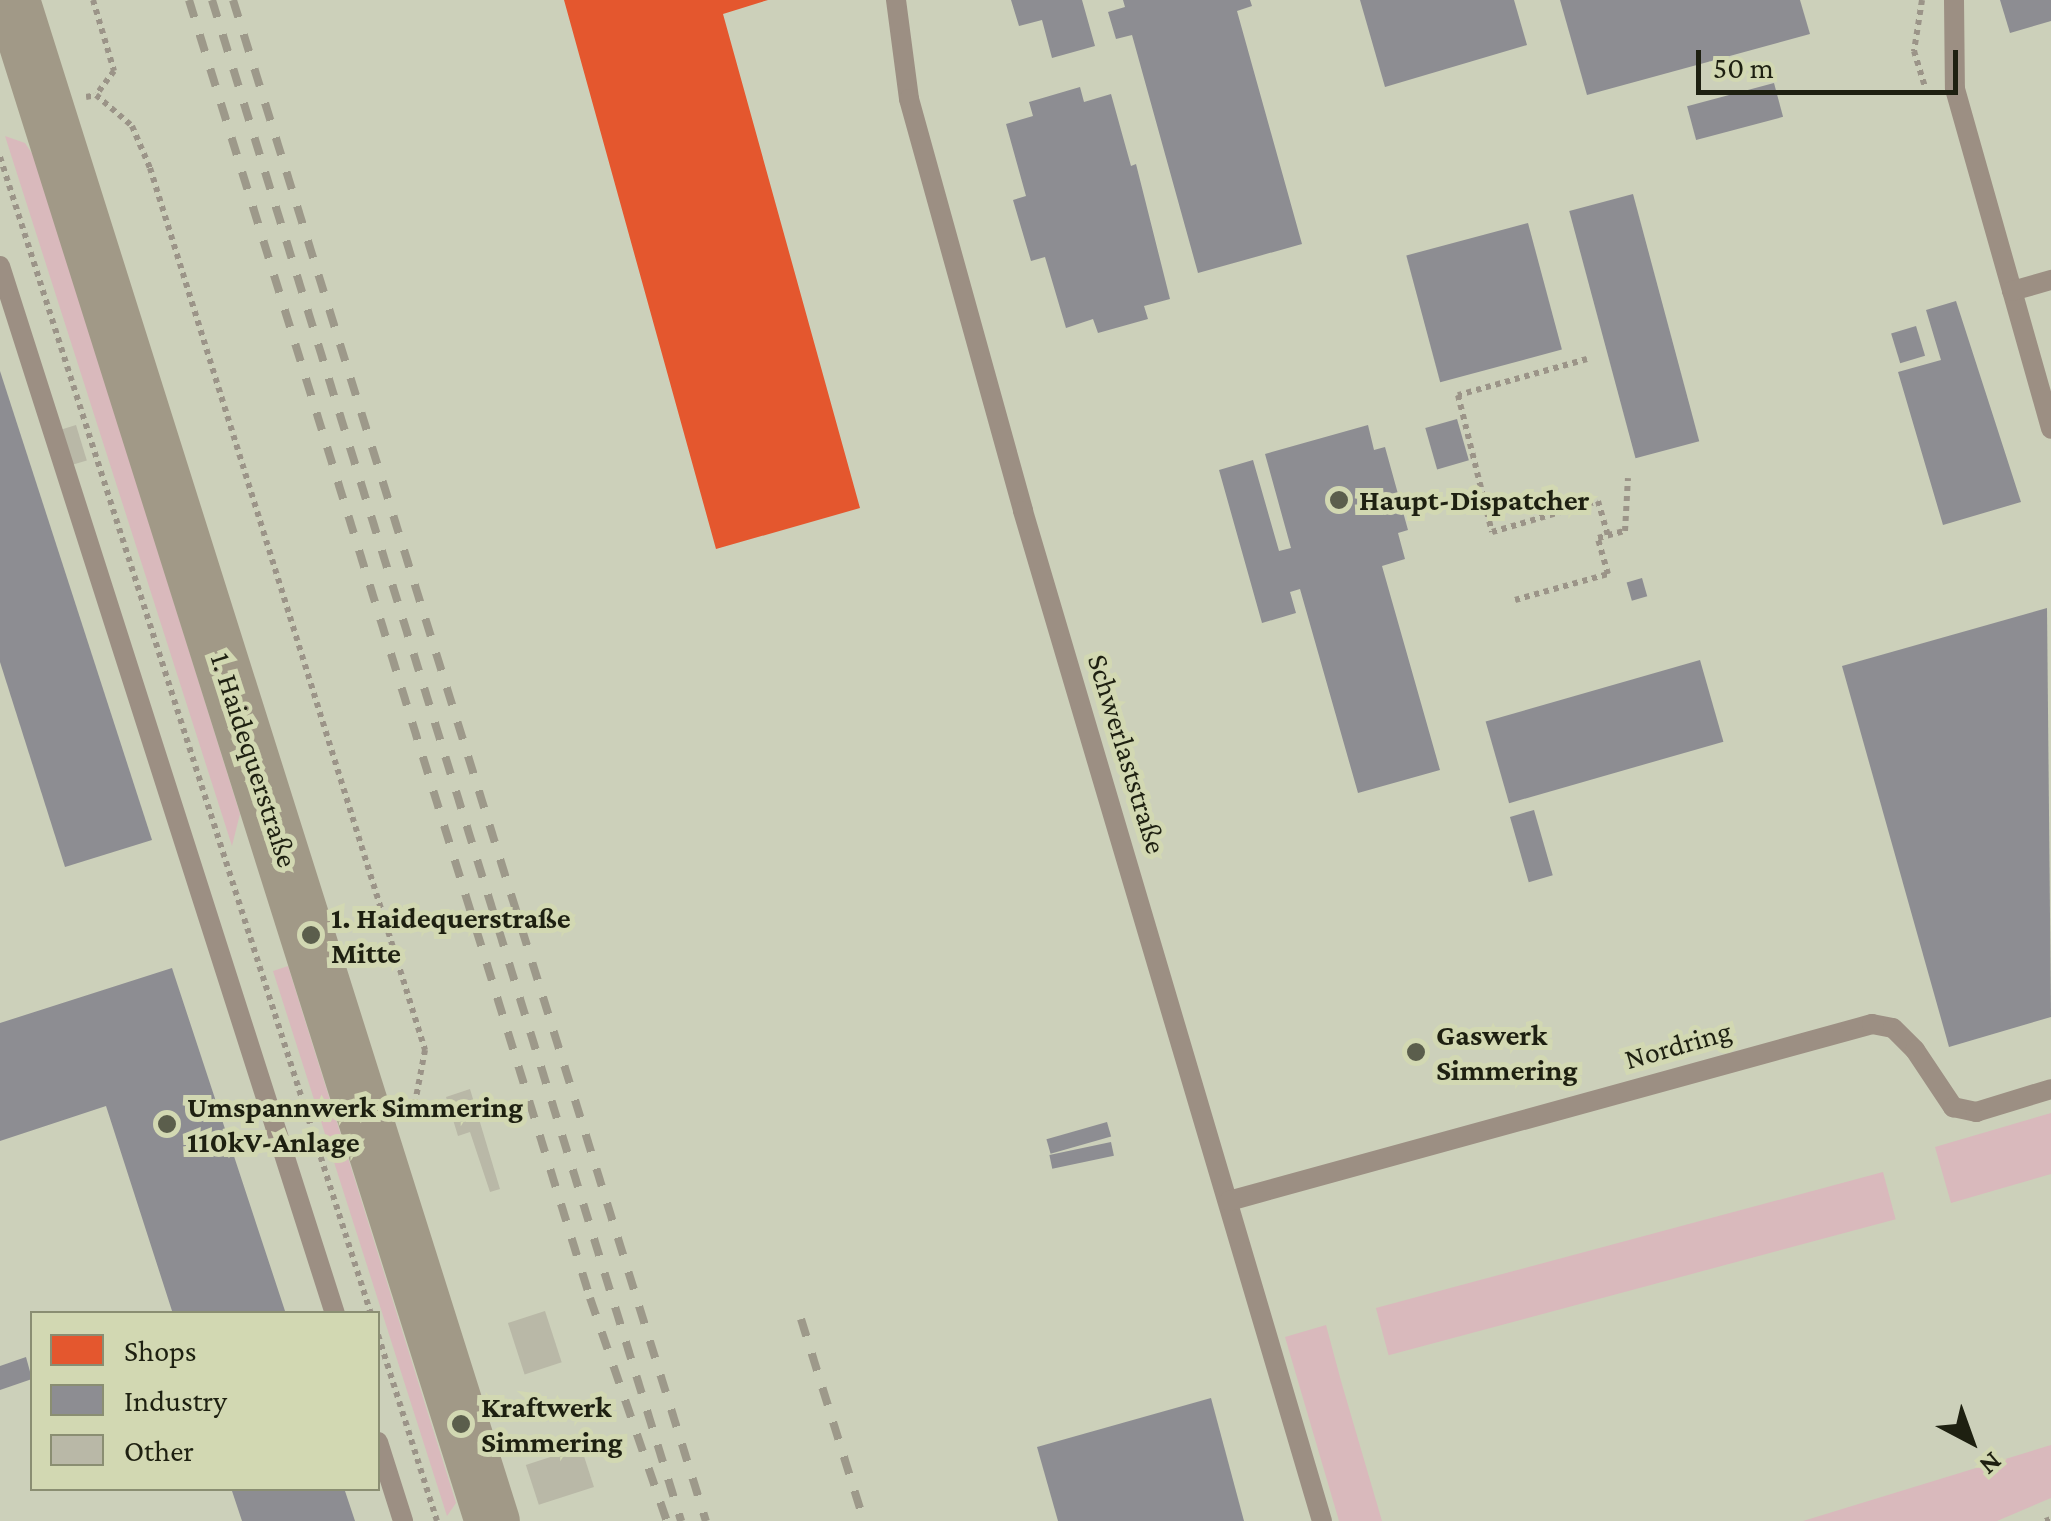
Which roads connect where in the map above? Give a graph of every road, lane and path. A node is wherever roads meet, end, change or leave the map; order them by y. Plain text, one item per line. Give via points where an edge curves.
1 (12, 0) edge
2 (93, 0) edge
3 (896, 0) edge
4 (1954, 0) edge
5 (71, 101) junction
6 (0, 158) edge
7 (0, 266) edge
8 (2051, 280) edge
9 (2012, 291) junction
10 (1587, 360) dead end
11 (2051, 429) edge
12 (1628, 478) dead end
13 (1608, 534) junction
14 (1515, 600) dead end
15 (2051, 1089) edge
16 (384, 1175) junction
17 (1228, 1201) junction
18 (335, 1311) edge
19 (370, 1311) edge
20 (380, 1341) edge
21 (380, 1448) edge
22 (403, 1521) edge
23 (437, 1521) edge
24 (492, 1521) edge
25 (1322, 1521) edge

1 - 5 main road, 1. Haidequerstraße
2 - 5 path via 114,71
3 - 17 lane, Schwerlaststraße via 910,99 1023,511
4 - 9 lane via 1956,89
5 - 16 main road, 1. Haidequerstraße
5 - 16 path via 132,126 150,168 425,1050 420,1103
6 - 19 path
7 - 18 lane
8 - 9 lane
9 - 11 lane
10 - 13 path via 1458,395 1492,532 1598,501
12 - 13 path via 1625,531
13 - 14 path via 1598,538 1608,574
15 - 17 lane, Nordring via 1976,1112 1953,1106 1915,1050 1893,1028 1872,1024
16 - 24 main road, 1. Haidequerstraße
17 - 25 lane, Schwerlaststraße
20 - 23 path
21 - 22 lane

